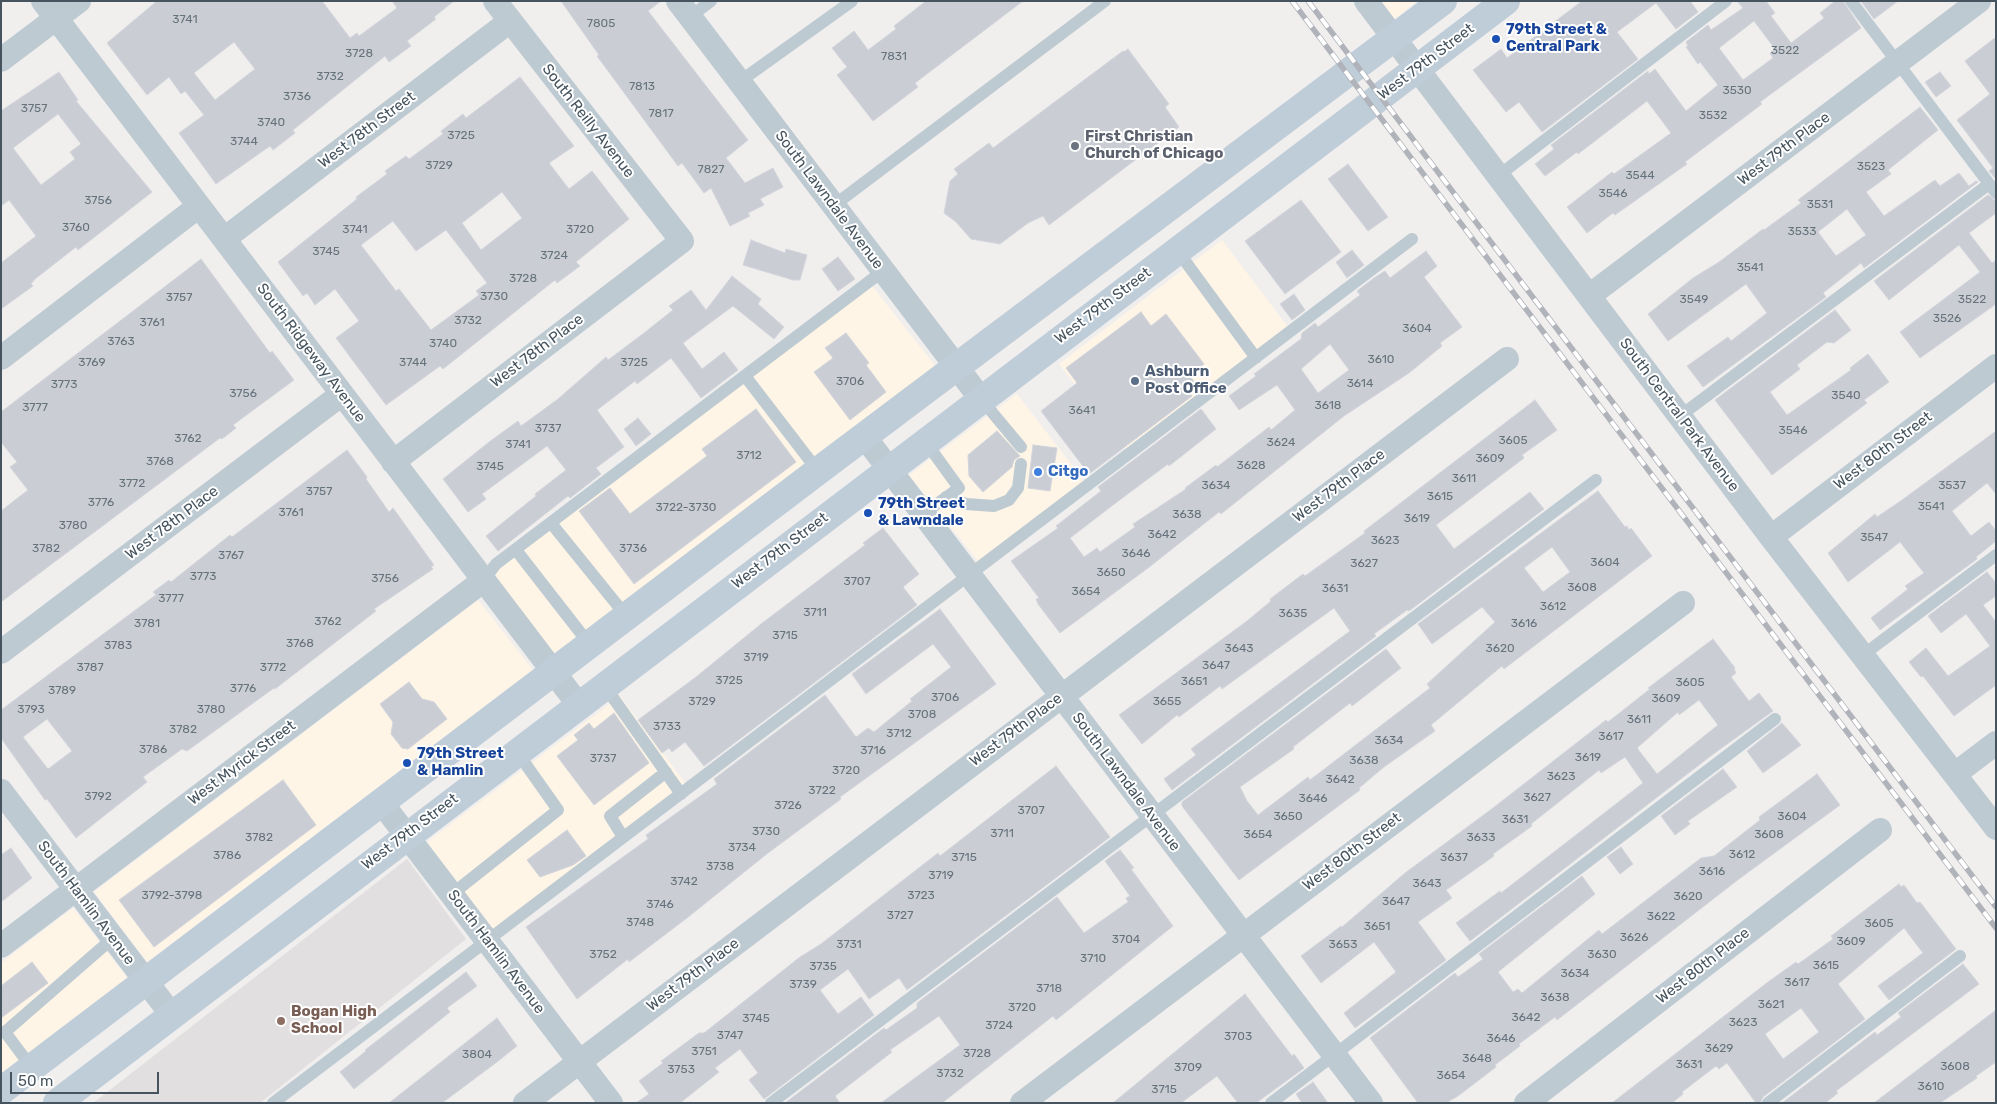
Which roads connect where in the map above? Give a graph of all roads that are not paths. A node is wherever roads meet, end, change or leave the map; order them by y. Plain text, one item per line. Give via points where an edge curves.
1 (79, 1) edge
2 (495, 1) edge
3 (711, 1) edge
4 (852, 1) edge
5 (1105, 1) edge
6 (1366, 1) edge
7 (1443, 1) edge
8 (1506, 1) edge
9 (1726, 1) edge
10 (1851, 1) edge
11 (1978, 1) edge
12 (684, 9) edge
13 (49, 10) edge
14 (510, 21) junction
15 (1394, 38) junction
16 (1, 60) edge
17 (1897, 62) junction
18 (1417, 68) junction
19 (739, 82) junction
20 (1498, 176) junction
21 (1992, 188) edge
22 (199, 206) junction
23 (833, 206) junction
24 (224, 239) junction
25 (1412, 239) dead end
26 (682, 241) joint
27 (1177, 250) junction
28 (883, 271) junction
29 (1589, 296) junction
30 (1, 358) edge
31 (1256, 358) junction
32 (1507, 358) dead end
33 (1996, 366) edge
34 (956, 367) junction
35 (745, 376) junction
36 (342, 394) junction
37 (980, 399) junction
38 (1680, 416) junction
39 (864, 436) junction
40 (925, 441) junction
41 (1022, 447) dead end
42 (393, 462) junction
43 (1022, 464) dead end
44 (888, 469) junction
45 (818, 471) junction
46 (1596, 480) dead end
47 (946, 497) junction
48 (923, 514) junction
49 (551, 523) junction
50 (1771, 537) junction
51 (516, 550) junction
52 (1996, 555) edge
53 (970, 576) junction
54 (484, 580) junction
55 (1683, 603) dead end
56 (627, 617) junction
57 (590, 645) junction
58 (1, 652) edge
59 (1863, 655) junction
60 (554, 672) junction
61 (604, 685) junction
62 (1061, 696) junction
63 (578, 704) junction
64 (1775, 719) dead end
65 (1996, 743) edge
66 (517, 751) junction
67 (666, 772) junction
68 (1955, 774) junction
69 (1, 791) edge
70 (681, 794) junction
71 (382, 802) junction
72 (1152, 816) junction
73 (1996, 828) edge
74 (1880, 830) dead end
75 (406, 835) junction
76 (623, 837) junction
77 (76, 889) junction
78 (452, 894) junction
79 (1243, 934) junction
80 (113, 938) junction
81 (487, 940) junction
82 (1, 946) edge
83 (1960, 956) dead end
84 (146, 981) junction
85 (171, 1014) junction
86 (1334, 1054) junction
87 (579, 1061) junction
88 (32, 1068) junction
89 (1, 1091) edge
90 (56, 1103) edge
91 (272, 1103) edge
92 (525, 1103) edge
93 (611, 1103) edge
94 (772, 1103) edge
95 (1022, 1103) edge
96 (1271, 1103) edge
97 (1371, 1103) edge
98 (1526, 1103) edge
99 (1768, 1103) edge

1 - 13 street
2 - 14 street, South Reilly Avenue
3 - 12 lane
4 - 19 lane
5 - 23 lane
6 - 15 street, South Central Park Avenue
7 - 15 main road
8 - 18 main road, West 79th Street
9 - 20 lane
10 - 17 lane
11 - 17 street, West 79th Place
12 - 19 street, South Lawndale Avenue
13 - 16 street
13 - 22 street, South Ridgeway Avenue
14 - 24 street, West 78th Street
14 - 26 street, South Reilly Avenue
15 - 18 street, South Central Park Avenue
15 - 34 main road
17 - 21 lane
17 - 29 street, West 79th Place
18 - 20 street, South Central Park Avenue
18 - 27 main road, West 79th Street
19 - 23 street, South Lawndale Avenue
20 - 29 street, South Central Park Avenue
21 - 38 lane
22 - 24 street, South Ridgeway Avenue
22 - 30 street
23 - 28 street, South Lawndale Avenue
24 - 36 street, South Ridgeway Avenue
25 - 31 lane
26 - 42 street, West 78th Place
27 - 31 lane
27 - 37 main road, West 79th Street
28 - 34 street, South Lawndale Avenue
28 - 35 lane
29 - 38 street, South Central Park Avenue
31 - 53 lane
32 - 62 street, West 79th Place
33 - 50 street, West 80th Street
34 - 37 street, South Lawndale Avenue
34 - 39 main road
35 - 45 lane
35 - 49 lane
36 - 42 street, South Ridgeway Avenue
36 - 58 street, West 78th Place
37 - 40 main road, West 79th Street
37 - 41 lane
38 - 50 street, South Central Park Avenue
39 - 44 street, South Lawndale Avenue
39 - 45 main road
40 - 44 main road, West 79th Street
40 - 47 lane via 959,488
42 - 54 street, South Ridgeway Avenue
43 - 47 lane via 1018,488 1010,500 994,506 966,504
44 - 48 street, South Lawndale Avenue
44 - 61 main road, West 79th Street
45 - 56 main road
46 - 72 lane
47 - 48 lane
48 - 53 street, South Lawndale Avenue
49 - 51 lane
49 - 56 lane
50 - 59 street, South Central Park Avenue
51 - 54 lane via 496,564
51 - 57 lane
52 - 59 lane
53 - 62 street, South Lawndale Avenue
53 - 70 lane
54 - 60 street, South Ridgeway Avenue
54 - 77 street, West Myrick Street
55 - 79 street, West 80th Street
56 - 57 main road
57 - 60 main road
59 - 68 street, South Central Park Avenue
60 - 63 street, South Ridgeway Avenue
60 - 71 main road
61 - 63 main road, West 79th Street
61 - 67 lane
62 - 72 street, South Lawndale Avenue
62 - 87 street, West 79th Place
63 - 66 main road, West 79th Street
64 - 86 lane
65 - 68 street
66 - 75 main road, West 79th Street
66 - 78 lane via 558,810
67 - 70 lane
67 - 76 lane via 610,816
68 - 73 street, South Central Park Avenue
69 - 77 street, South Hamlin Avenue
70 - 76 lane
71 - 75 street, South Hamlin Avenue
71 - 84 main road
72 - 79 street, South Lawndale Avenue
72 - 94 lane
74 - 98 street, West 80th Place
75 - 78 street, South Hamlin Avenue
75 - 85 main road, West 79th Street
76 - 81 lane
77 - 80 street, South Hamlin Avenue
77 - 82 street, West Myrick Street
78 - 81 street, South Hamlin Avenue
79 - 86 street, South Lawndale Avenue
79 - 95 street, West 80th Street
80 - 84 street, South Hamlin Avenue
80 - 88 lane via 5,1032
81 - 87 street, South Hamlin Avenue
81 - 91 lane
83 - 99 lane
84 - 85 street, South Hamlin Avenue
84 - 88 main road
85 - 90 main road, West 79th Street
86 - 96 lane
86 - 97 street, South Lawndale Avenue
87 - 92 street, West 79th Place
87 - 93 street, South Hamlin Avenue
88 - 89 main road

